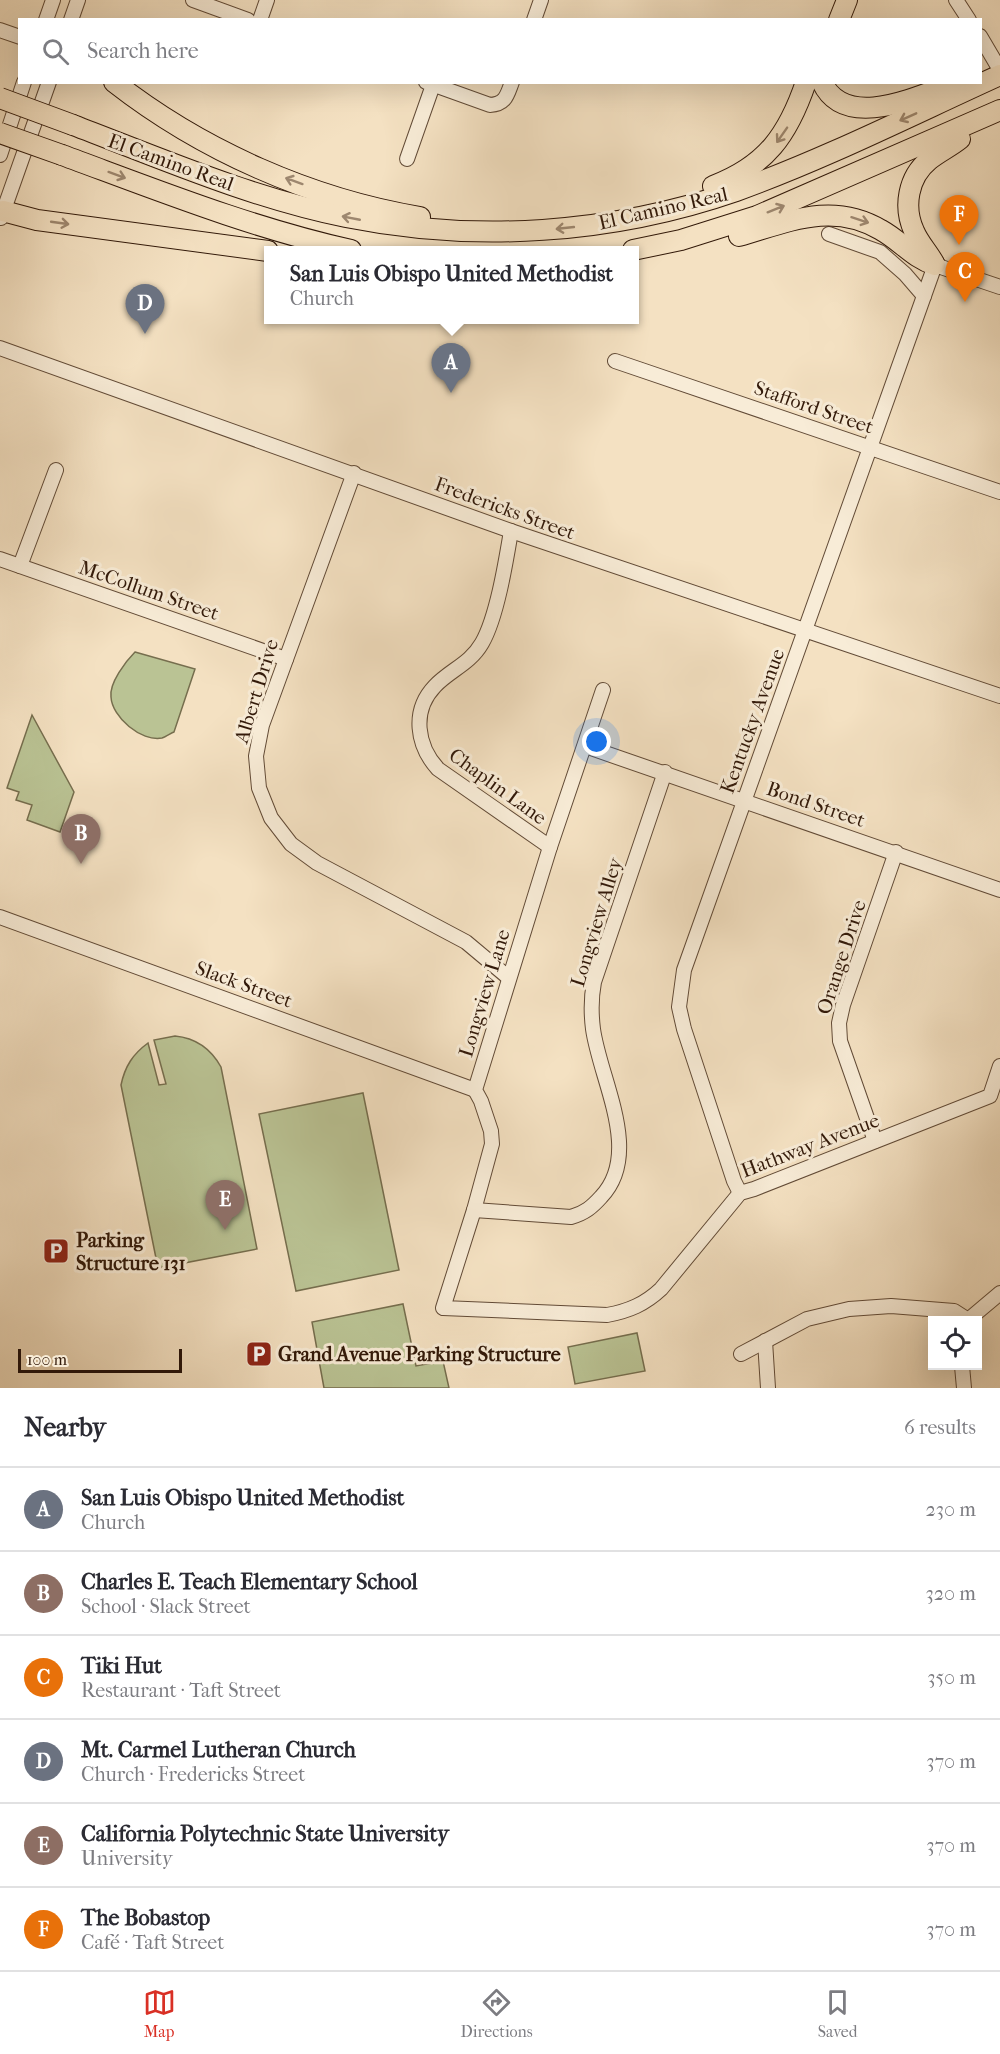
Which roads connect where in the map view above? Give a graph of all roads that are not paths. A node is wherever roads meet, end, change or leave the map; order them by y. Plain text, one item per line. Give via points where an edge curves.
1 (53, 0) edge
2 (78, 0) edge
3 (193, 0) edge
4 (267, 0) edge
5 (541, 0) edge
6 (837, 0) edge
7 (847, 0) edge
8 (956, 0) edge
9 (47, 18) edge
10 (72, 18) edge
11 (242, 18) edge
12 (261, 18) edge
13 (535, 18) edge
14 (831, 18) edge
15 (840, 18) edge
16 (968, 18) edge
17 (0, 30) edge
18 (18, 36) edge
19 (982, 39) edge
20 (1000, 73) edge
21 (982, 76) edge
22 (982, 81) edge
23 (23, 84) edge
24 (48, 84) edge
25 (117, 84) edge
26 (429, 84) edge
27 (511, 84) edge
28 (805, 84) edge
29 (823, 84) edge
30 (952, 84) edge
31 (976, 84) edge
32 (0, 98) edge
33 (1000, 110) edge
34 (980, 119) junction
35 (0, 133) edge
36 (0, 155) edge
37 (407, 159) dead end
38 (685, 206) junction
39 (1, 214) edge
40 (492, 231) junction
41 (828, 234) dead end
42 (681, 240) junction
43 (333, 246) edge
44 (639, 249) edge
45 (264, 250) edge
46 (935, 265) junction
47 (1000, 287) edge
48 (924, 296) junction
49 (0, 348) edge
50 (615, 361) dead end
51 (871, 447) junction
52 (56, 470) dead end
53 (354, 473) junction
54 (1000, 492) edge
55 (511, 531) junction
56 (0, 559) edge
57 (20, 566) junction
58 (805, 630) junction
59 (286, 659) junction
60 (603, 690) dead end
61 (1000, 696) edge
62 (585, 746) junction
63 (665, 772) junction
64 (745, 800) junction
65 (550, 848) junction
66 (896, 852) junction
67 (1000, 890) edge
68 (0, 917) edge
69 (509, 978) junction
70 (1000, 1066) edge
71 (474, 1090) junction
72 (995, 1096) edge
73 (875, 1141) junction
74 (740, 1193) junction
75 (474, 1210) junction
76 (1000, 1293) edge
77 (962, 1316) edge
78 (973, 1316) edge
79 (765, 1341) junction
80 (741, 1354) dead end
81 (962, 1370) edge
82 (768, 1388) edge
83 (964, 1388) edge

1 - 9 street
2 - 10 street
3 - 11 street
4 - 12 street
5 - 13 street
6 - 14 highway
7 - 15 highway
8 - 16 street
17 - 18 street
19 - 20 street
20 - 21 highway
20 -> 22 highway, El Camino Real
23 - 36 street
24 - 39 street
40 -> 25 highway via 463,221 438,220 366,205 282,177 199,138
26 - 27 street via 498,105 506,100
26 - 37 street
28 -> 38 highway via 793,117 771,149 747,170 704,189
29 - 30 highway via 832,98 860,108 884,106
31 -> 38 highway, El Camino Real via 759,182
40 -> 32 highway, El Camino Real, bridge via 392,225 314,210 236,186
33 - 34 highway, El Camino Real
42 -> 34 highway, El Camino Real via 757,216
34 - 46 highway via 969,132 927,161 910,188 910,222
35 -> 43 highway, El Camino Real, bridge via 240,219
38 -> 40 highway, El Camino Real via 596,224
39 -> 45 highway
41 - 48 street via 880,252
42 - 44 highway, El Camino Real
42 -> 46 highway via 699,245 810,216 839,215 873,225 921,261
46 - 47 street
46 - 48 street, Kentucky Avenue
48 - 51 street, Kentucky Avenue
49 - 53 street, Fredericks Street
50 - 51 street, Stafford Street
51 - 54 street, Stafford Street
51 - 58 street, Kentucky Avenue
52 - 57 street
53 - 55 street, Fredericks Street
53 - 59 street, Albert Drive
55 - 58 street, Fredericks Street
55 - 65 street, Chaplin Lane via 488,631 472,657 428,695 420,715 419,733 424,750 438,769
56 - 57 street, McCollum Street
57 - 59 street, McCollum Street
58 - 61 street, Fredericks Street
58 - 64 street, Kentucky Avenue
59 - 69 street, Albert Drive via 262,725 256,756 259,788 271,818 291,844 317,862 466,942
60 - 62 street, Longview Lane
62 - 63 street, Bond Street
62 - 65 street, Longview Lane
63 - 64 street, Bond Street
63 - 75 street, Longview Alley via 591,998 593,1030 620,1138 614,1180 589,1209 571,1217
64 - 66 street, Bond Street
64 - 74 street, Kentucky Avenue via 684,969 679,1007
65 - 69 street, Longview Lane
66 - 67 street, Bond Street
66 - 73 street, Orange Drive via 839,1023 842,1050
68 - 71 street, Slack Street
69 - 71 street, Longview Lane
70 - 72 street, Hathway Avenue
71 - 75 street via 481,1101 492,1144
72 - 73 street, Hathway Avenue
73 - 74 street, Hathway Avenue
74 - 75 street, Hathway Avenue via 661,1289 627,1311 607,1315 443,1308
76 - 78 street
77 - 79 street via 954,1311 891,1306 849,1309 807,1319
79 - 80 street
79 - 82 street
81 - 83 street

